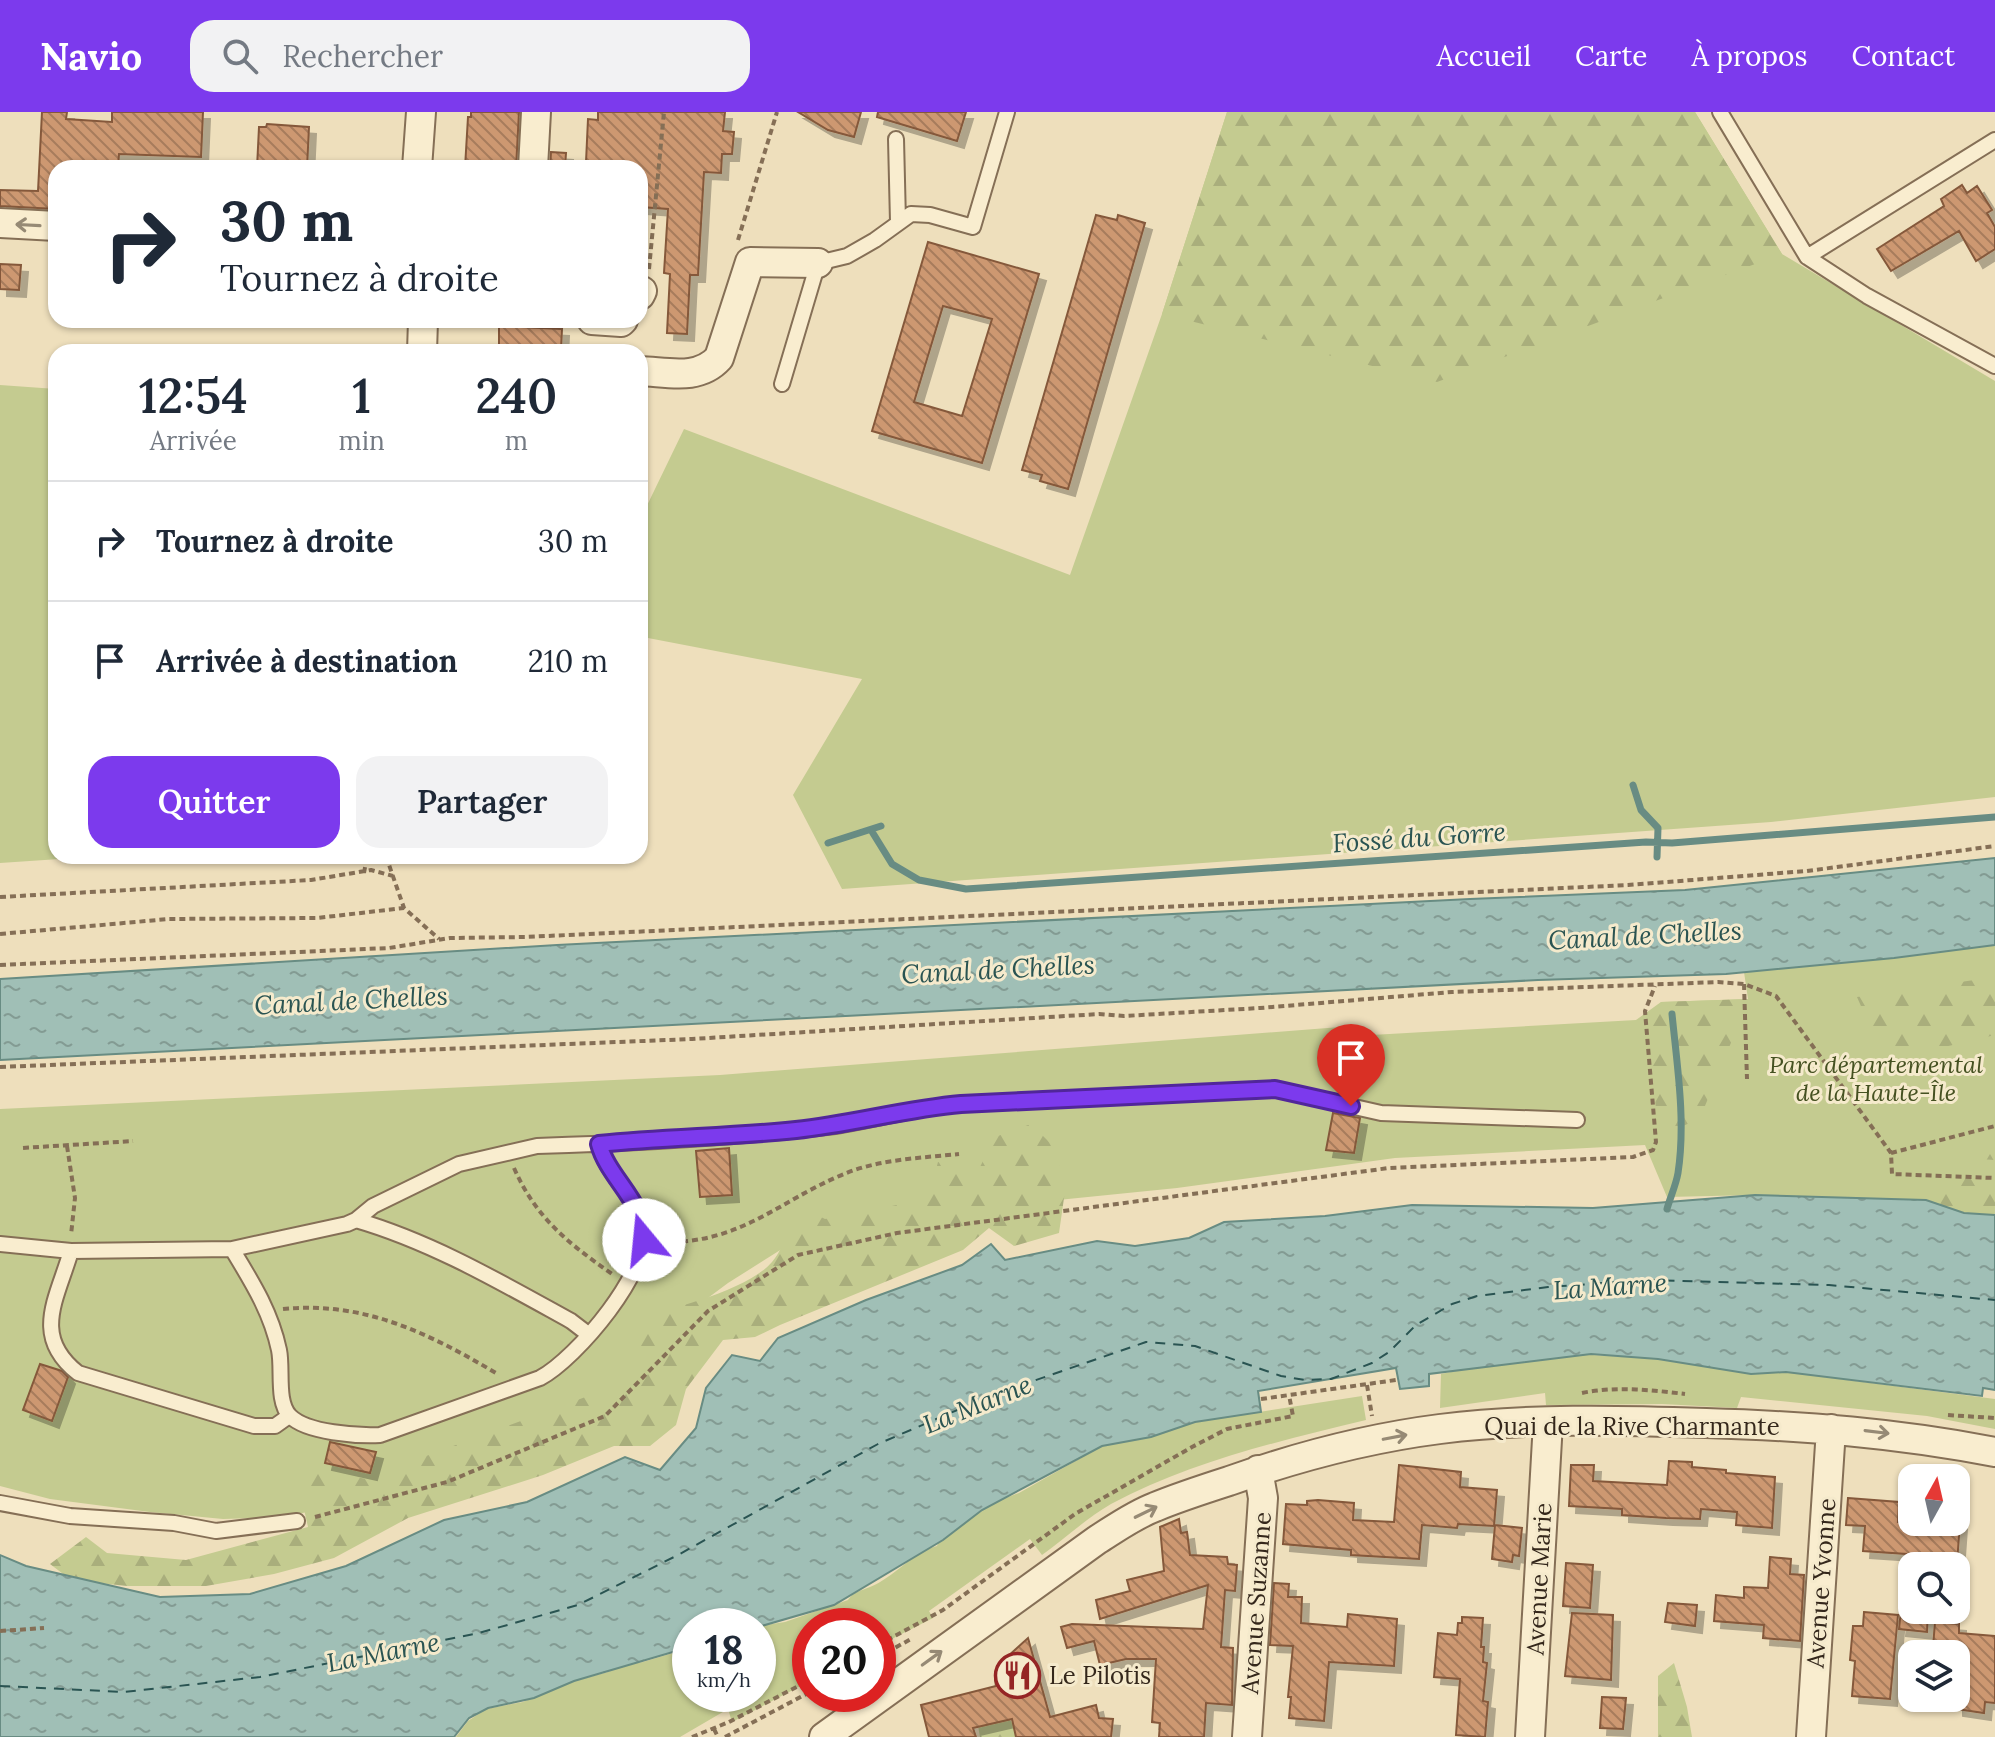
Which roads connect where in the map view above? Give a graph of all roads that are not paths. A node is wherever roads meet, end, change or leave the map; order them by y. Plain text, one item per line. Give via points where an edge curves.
1 (421, 112) edge
2 (536, 112) edge
3 (1007, 112) edge
4 (1720, 112) edge
5 (896, 139) dead end
6 (1995, 140) edge
7 (418, 160) edge
8 (533, 160) edge
9 (898, 222) junction
10 (0, 223) edge
11 (48, 226) edge
12 (1807, 257) junction
13 (818, 263) junction
14 (1995, 366) edge
15 (648, 371) edge
16 (782, 384) dead end
17 (1577, 1120) dead end
18 (599, 1144) junction
19 (356, 1220) junction
20 (0, 1244) edge
21 (232, 1249) junction
22 (71, 1251) junction
23 (588, 1334) junction
24 (289, 1416) junction
25 (1548, 1422) junction
26 (1831, 1429) junction
27 (1995, 1452) edge
28 (1258, 1470) junction
29 (0, 1503) edge
30 (297, 1521) road end
31 (824, 1737) edge
32 (1247, 1737) edge
33 (1530, 1737) edge
34 (1811, 1737) edge

1 - 7 street
2 - 8 street
3 - 9 lane via 973,227 930,215 911,214
4 - 12 lane
5 - 9 lane
6 - 12 lane
9 - 13 lane via 847,256
11 -> 10 street
12 - 14 lane
13 - 15 street via 750,262 719,358 702,372
13 - 16 lane
17 - 18 lane via 1381,1113 1292,1091 1225,1090 939,1106 840,1125
18 - 19 lane via 537,1146 459,1164 373,1206
18 - 23 lane via 638,1211 644,1240 628,1283
19 - 21 lane
19 - 23 lane via 440,1251
20 - 22 lane
21 - 22 lane
21 - 24 lane via 269,1313
22 - 24 lane via 49,1323 53,1345 78,1373 254,1426 275,1426
23 - 24 lane via 555,1371 380,1435 355,1437
25 - 26 street, Quai de la Rive Charmante
28 -> 25 street, Quai de la Rive Charmante via 1426,1431
25 - 33 street, Avenue Marie
26 -> 27 street, Quai de la Rive Charmante
26 - 34 street, Avenue Yvonne
31 -> 28 street, Quai de la Rive Charmante via 1127,1521
28 - 32 street, Avenue Suzanne via 1263,1498
29 - 30 lane via 216,1531

